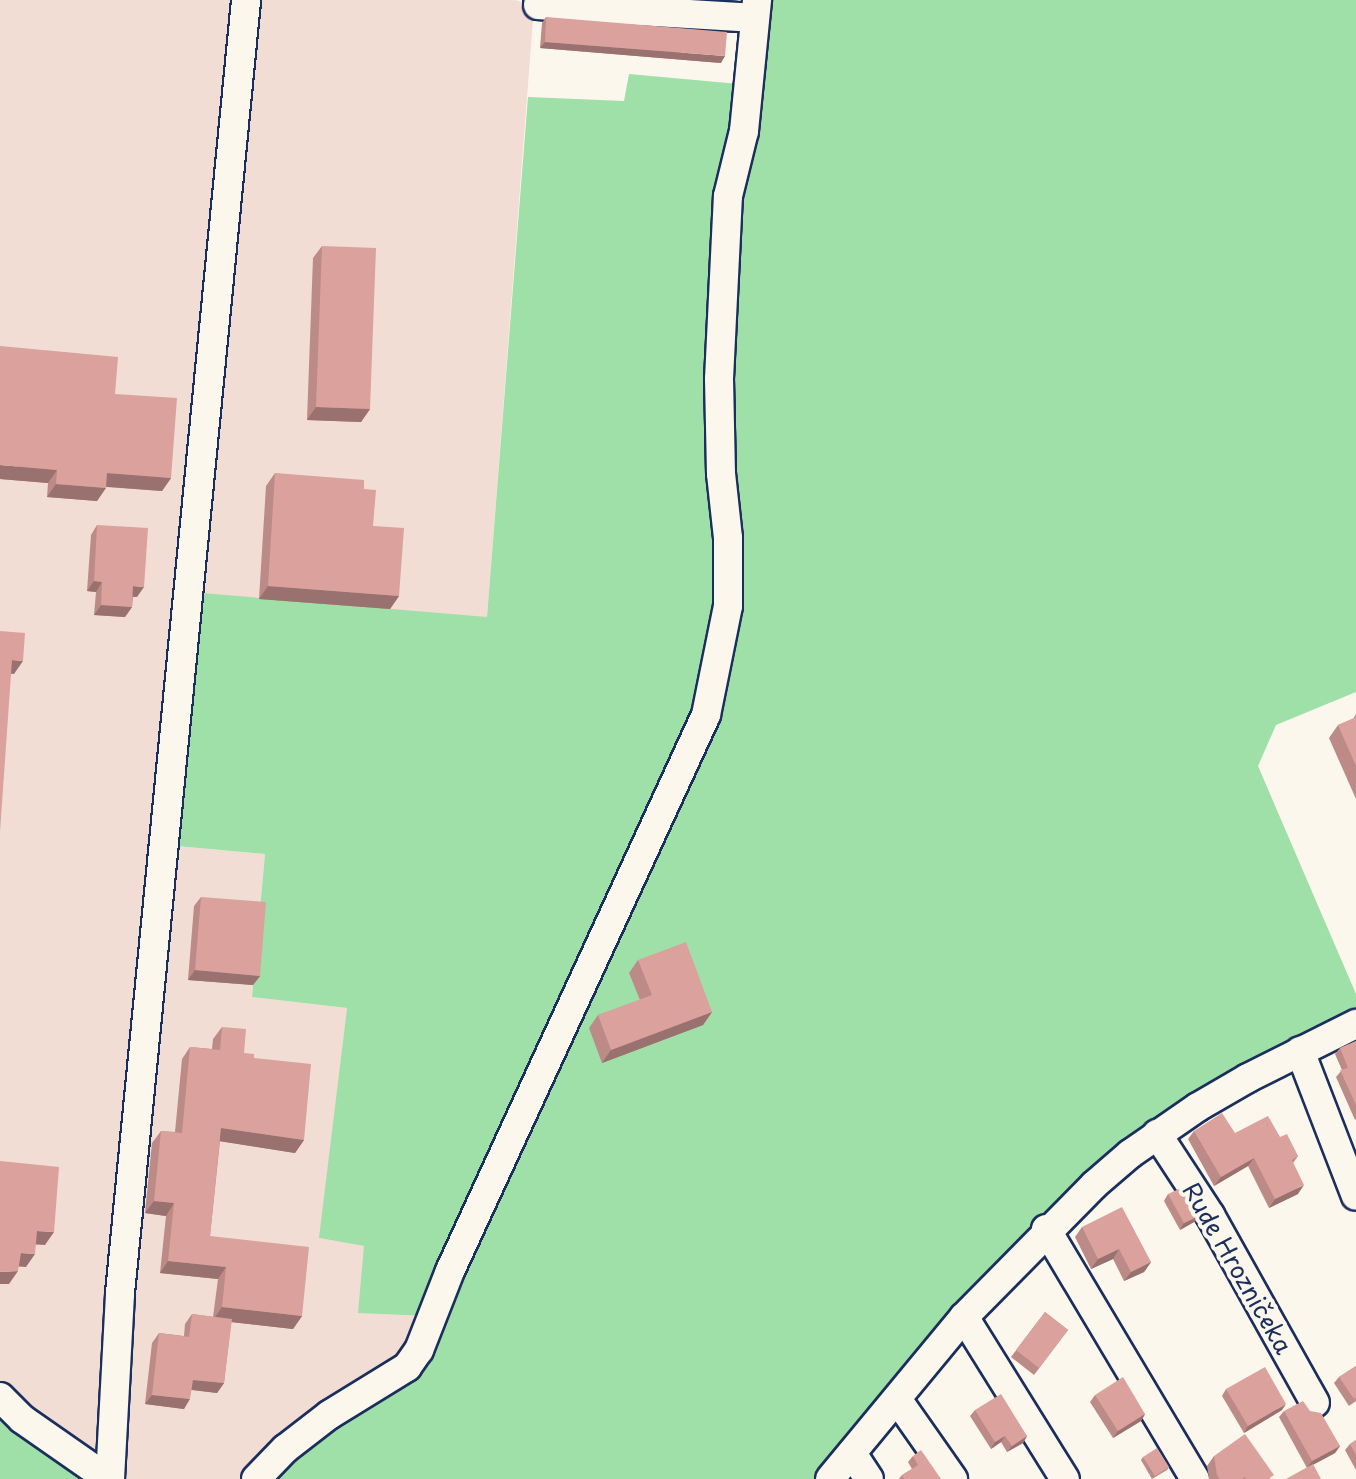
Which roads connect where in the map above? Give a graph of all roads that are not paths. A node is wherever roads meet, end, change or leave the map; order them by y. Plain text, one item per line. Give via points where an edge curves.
1 (246, 0) edge
2 (603, 4) edge
3 (538, 5) dead end
4 (680, 7) edge
5 (756, 9) edge
6 (1356, 1024) edge
7 (1300, 1051) junction
8 (1157, 1134) junction
9 (1356, 1196) edge
10 (1046, 1229) junction
11 (964, 1317) junction
12 (0, 1397) edge
13 (897, 1399) junction
14 (1315, 1403) dead end
15 (852, 1453) junction
16 (109, 1479) edge
17 (256, 1479) edge
18 (830, 1479) edge
19 (869, 1479) edge
20 (953, 1479) edge
21 (1065, 1479) edge
22 (1195, 1479) edge

1 - 16 street via 120,1293
2 - 3 street
2 - 4 street
4 - 5 street
5 - 17 street via 744,131 728,196 719,379 728,606 706,715 450,1271 419,1350 407,1367 329,1415
6 - 7 street
7 - 8 street
7 - 9 street
8 - 10 street
8 - 14 street, Rude Hrozničeka via 1210,1215
10 - 11 street
10 - 22 street
11 - 13 street
11 - 21 street
12 - 16 street via 22,1419
13 - 15 street
13 - 20 street
15 - 18 street
15 - 19 street

